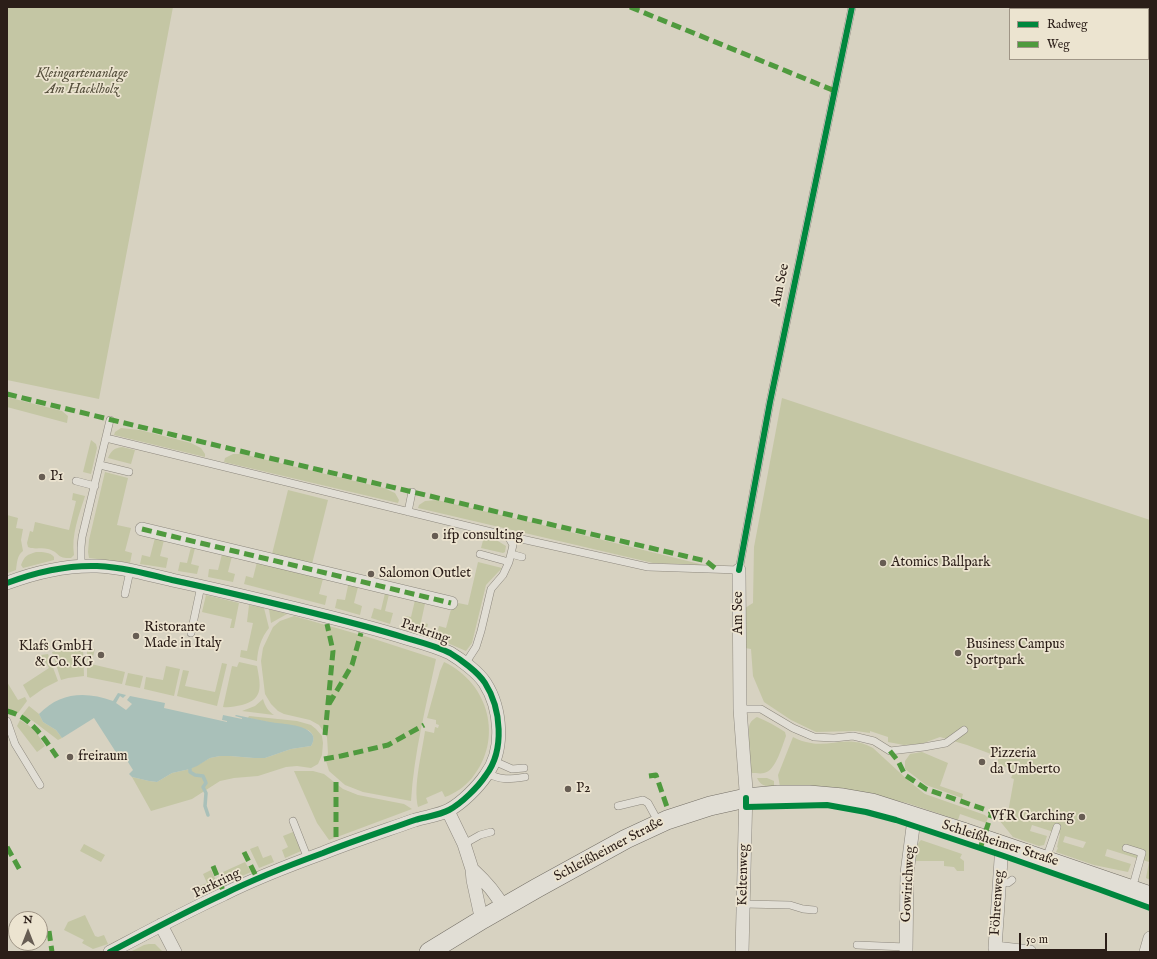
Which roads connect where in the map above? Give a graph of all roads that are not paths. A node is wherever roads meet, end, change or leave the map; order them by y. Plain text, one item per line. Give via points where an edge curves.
1 (852, 7) edge
2 (110, 420) dead end
3 (106, 438) junction
4 (100, 465) junction
5 (129, 472) dead end
6 (76, 481) dead end
7 (95, 486) junction
8 (412, 492) dead end
9 (408, 512) junction
10 (142, 529) dead end
11 (508, 536) junction
12 (480, 554) dead end
13 (511, 554) junction
14 (522, 557) dead end
15 (509, 562) junction
16 (82, 566) junction
17 (739, 570) junction
18 (130, 571) junction
19 (7, 583) edge
20 (201, 586) junction
21 (125, 594) dead end
22 (451, 603) dead end
23 (191, 633) dead end
24 (465, 664) junction
25 (740, 708) junction
26 (7, 721) edge
27 (964, 730) dead end
28 (491, 767) junction
29 (524, 768) dead end
30 (525, 777) dead end
31 (40, 785) dead end
32 (746, 798) junction
33 (618, 806) dead end
34 (448, 811) junction
35 (917, 817) junction
36 (293, 821) dead end
37 (659, 823) junction
38 (1057, 827) dead end
39 (491, 832) dead end
40 (464, 844) junction
41 (1002, 845) junction
42 (1126, 848) dead end
43 (308, 859) junction
44 (1046, 860) junction
45 (472, 870) junction
46 (1132, 889) junction
47 (1150, 896) edge
48 (744, 904) junction
49 (504, 907) junction
50 (814, 910) dead end
51 (483, 919) junction
52 (161, 925) junction
53 (1150, 938) edge
54 (857, 945) dead end
55 (906, 950) edge
56 (110, 952) edge
57 (175, 952) edge
58 (430, 952) edge
59 (742, 952) edge
60 (1030, 952) edge
61 (1146, 952) edge

1 - 17 lane, Am See via 771,395
2 - 3 lane
3 - 4 lane
3 - 9 lane
4 - 5 lane
4 - 7 lane
6 - 7 lane
7 - 16 lane via 82,537
8 - 9 lane
9 - 11 lane
10 - 22 street
11 - 13 lane via 513,545
11 - 17 lane via 648,567
12 - 15 lane
13 - 14 lane
13 - 15 lane
15 - 24 lane via 504,575 491,589 476,647
16 - 18 street, Parkring
16 - 19 street, Parkring via 30,574
17 - 25 street, Am See
18 - 20 street, Parkring
18 - 21 lane
20 - 23 lane
20 - 24 street, Parkring via 393,634 448,652
24 - 28 street, Parkring via 483,680 495,708 498,745
25 - 27 lane via 761,709 814,737 853,736 874,741 890,751 946,743
25 - 32 street, Am See
26 - 31 lane via 15,744
28 - 29 lane
28 - 30 lane via 491,775 503,779
28 - 34 street, Parkring via 471,794
32 - 35 street, Schleißheimer Straße via 809,795 843,798
32 - 37 street, Schleißheimer Straße via 710,806
32 - 48 street, Keltenweg
33 - 37 lane via 643,800 648,802
34 - 40 street
34 - 43 street, Parkring via 421,818
35 - 41 street, Schleißheimer Straße
35 - 55 street, Gowirichweg via 913,827 907,873
36 - 43 lane
37 - 49 street, Schleißheimer Straße via 626,838
38 - 44 lane
39 - 40 lane
40 - 45 street
41 - 44 street, Schleißheimer Straße
41 - 60 street, Föhrenweg via 1006,880 995,948
42 - 46 lane via 1142,853
43 - 52 street, Parkring via 251,881
44 - 46 street, Schleißheimer Straße
45 - 49 street via 491,888
45 - 51 street
46 - 47 street, Schleißheimer Straße
48 - 50 lane via 790,905
48 - 59 street, Keltenweg
49 - 51 street, Schleißheimer Straße
51 - 58 street, Schleißheimer Straße
52 - 56 street, Parkring
52 - 57 street
53 - 61 street
54 - 55 lane

